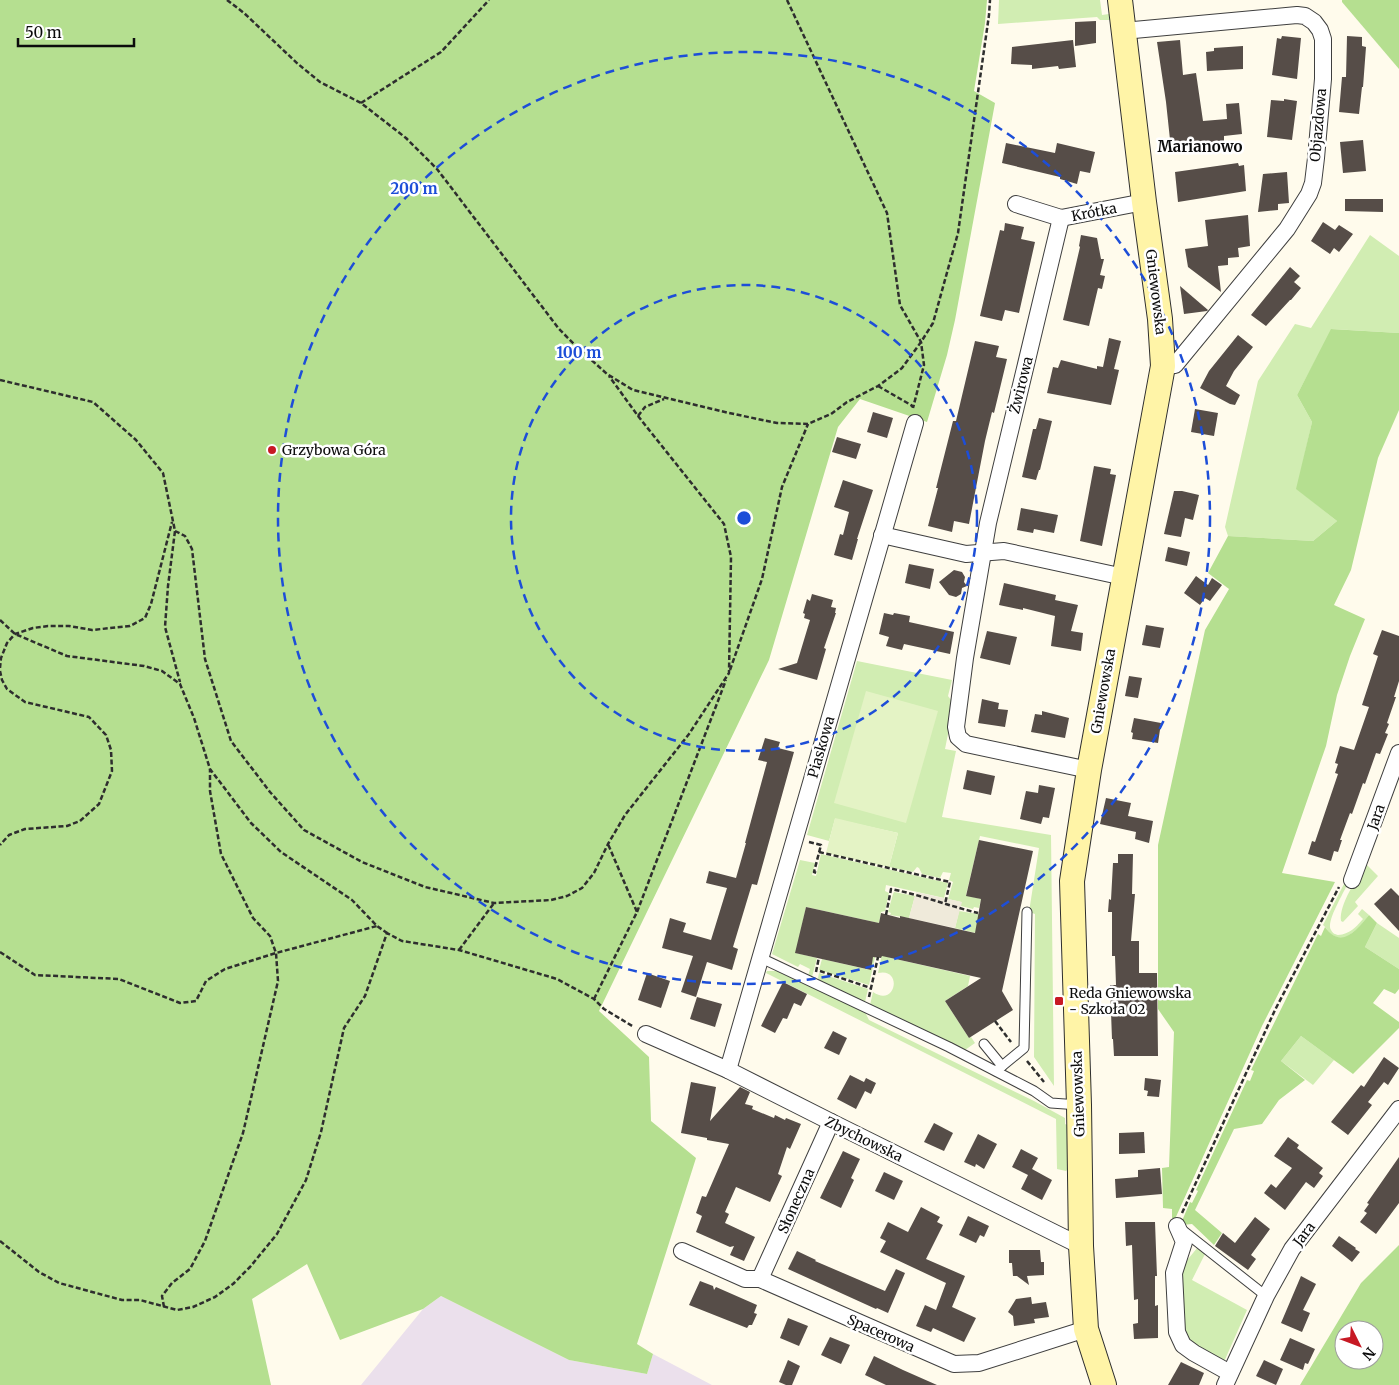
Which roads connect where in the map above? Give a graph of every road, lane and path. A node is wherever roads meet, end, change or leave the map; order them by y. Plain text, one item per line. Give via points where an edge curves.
1 (227, 0) edge
2 (489, 0) edge
3 (787, 0) edge
4 (990, 0) edge
5 (1120, 0) edge
6 (1124, 31) junction
7 (361, 103) junction
8 (1144, 202) junction
9 (1016, 204) dead end
10 (1061, 218) junction
11 (921, 342) junction
12 (1163, 366) junction
13 (607, 374) junction
14 (0, 380) edge
15 (878, 386) junction
16 (665, 398) junction
17 (638, 416) junction
18 (914, 416) junction
19 (808, 424) junction
20 (173, 520) junction
21 (175, 531) junction
22 (882, 535) junction
23 (983, 553) junction
24 (1124, 578) junction
25 (0, 620) edge
26 (15, 634) junction
27 (0, 669) edge
28 (729, 673) junction
29 (180, 684) junction
30 (1399, 754) edge
31 (210, 769) junction
32 (1089, 770) junction
33 (795, 839) junction
34 (608, 844) junction
35 (0, 846) edge
36 (819, 852) junction
37 (817, 873) dead end
38 (1347, 880) joint
39 (494, 903) junction
40 (945, 904) junction
41 (637, 912) junction
42 (1027, 912) dead end
43 (978, 913) dead end
44 (886, 915) dead end
45 (377, 926) junction
46 (387, 933) junction
47 (459, 950) junction
48 (0, 952) edge
49 (276, 953) junction
50 (761, 958) junction
51 (878, 958) dead end
52 (816, 970) dead end
53 (871, 988) junction
54 (594, 999) junction
55 (866, 1008) junction
56 (995, 1022) dead end
57 (646, 1034) joint
58 (984, 1044) dead end
59 (1019, 1052) junction
60 (999, 1069) junction
61 (728, 1070) junction
62 (1070, 1104) junction
63 (1399, 1109) edge
64 (831, 1122) junction
65 (1178, 1223) junction
66 (0, 1241) edge
67 (1081, 1246) junction
68 (682, 1251) dead end
69 (760, 1279) junction
70 (1266, 1296) junction
71 (164, 1307) junction
72 (1086, 1329) junction
73 (1228, 1379) edge
74 (1104, 1385) edge

1 - 7 path via 320,82
2 - 7 path via 441,52
3 - 11 path via 887,213 900,305
4 - 11 path via 958,233 933,323
5 - 6 street, Gniewowska
6 - 8 street, Gniewowska
6 - 12 street, Objazdowa via 1305,16 1314,22 1324,39 1316,158 1309,194 1287,229 1175,365
7 - 13 path via 406,138 437,169 559,329
8 - 10 street, Krótka
8 - 12 street, Gniewowska
9 - 10 street, Krótka
10 - 23 street, Żwirowa
11 - 15 path via 902,368
11 - 18 path via 924,366
12 - 24 street, Gniewowska
13 - 16 path via 633,390
13 - 17 path
14 - 20 path via 93,402 136,440 163,473
15 - 18 path via 911,405
15 - 19 path
16 - 17 path via 645,407
16 - 19 path via 777,423
17 - 28 path via 724,524 730,557
18 - 22 street, Piaskowa
19 - 28 path via 782,486 762,579
20 - 21 path
20 - 26 path via 145,618 130,626 92,630 48,626
21 - 29 path via 165,627
21 - 39 path via 184,536 192,549 205,659 232,741 270,792 304,830 362,862 425,887
22 - 23 street via 966,554
22 - 33 street, Piaskowa
23 - 24 street via 1004,551
23 - 32 street, Żwirowa via 964,658 956,727 958,736 966,744
24 - 32 street, Gniewowska
25 - 26 path
26 - 27 path via 7,643
26 - 29 path via 67,656 162,671
27 - 35 path via 7,689 26,702 89,717 106,735 112,771 99,804 80,821 67,826 25,829 10,835
28 - 34 path via 689,734 626,815
28 - 41 path
29 - 31 path
30 - 38 street, Jara
31 - 45 path via 251,823 281,852 352,900
31 - 49 path via 210,791 221,854 253,918 270,936
32 - 62 street, Gniewowska via 1072,881
33 - 36 path via 821,845
33 - 50 street, Piaskowa
34 - 39 path via 594,873 582,888 567,896
34 - 41 path
36 - 37 path via 814,872
36 - 40 path via 950,882
38 - 65 path via 1275,1010
39 - 47 path
40 - 43 path
40 - 44 path via 891,889
41 - 54 path
42 - 59 lane via 1024,1048
45 - 46 path
45 - 49 path
46 - 47 path via 402,941
46 - 71 path via 365,996 344,1028 321,1132 306,1180 277,1234 250,1268 215,1297 185,1309
47 - 54 path via 557,979
48 - 49 path via 35,975 119,979 180,1004 196,1001 206,981 225,969
49 - 71 path via 278,982 242,1133 205,1242 190,1269 162,1296
50 - 55 lane
50 - 61 street, Piaskowa
51 - 53 path
52 - 53 path
53 - 55 path
54 - 57 path via 604,1009
55 - 60 lane
56 - 59 path
57 - 61 street, Zbychowska
58 - 60 lane
59 - 60 lane
59 - 62 path
60 - 62 lane via 1051,1103
61 - 64 street, Zbychowska
62 - 67 street, Gniewowska
63 - 70 street, Jara via 1292,1249
64 - 67 street, Zbychowska
64 - 69 street, Słoneczna
65 - 70 lane
65 - 73 street, Jara via 1184,1242 1174,1273 1177,1332 1182,1345
66 - 71 path via 39,1272 59,1283 122,1300 140,1300
67 - 72 street, Gniewowska
68 - 69 street, Spacerowa via 745,1279
69 - 72 street, Spacerowa via 954,1364 979,1363
70 - 73 street, Jara
72 - 74 street, Gniewowska

